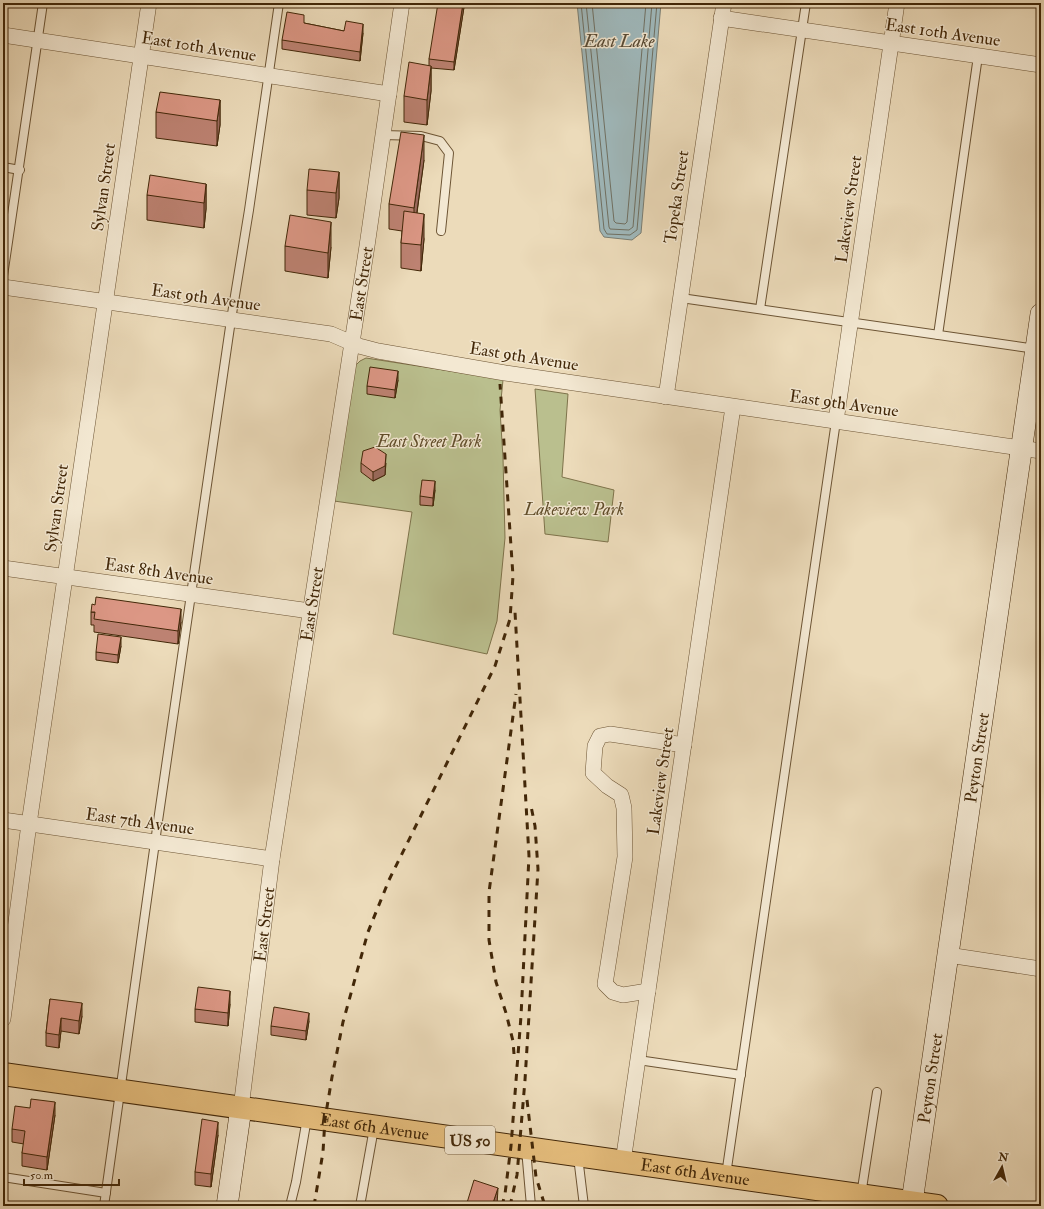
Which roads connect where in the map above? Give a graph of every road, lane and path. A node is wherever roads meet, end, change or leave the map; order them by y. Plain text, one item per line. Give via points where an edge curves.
1 (43, 3) edge
2 (148, 3) edge
3 (279, 3) edge
4 (402, 3) edge
5 (724, 3) edge
6 (806, 3) edge
7 (897, 3) edge
8 (721, 18) junction
9 (802, 30) junction
10 (3, 35) edge
11 (38, 40) junction
12 (891, 43) junction
13 (141, 56) junction
14 (978, 56) junction
15 (1041, 65) edge
16 (269, 77) junction
17 (389, 94) junction
18 (383, 135) junction
19 (3, 167) edge
20 (20, 170) junction
21 (441, 231) dead end
22 (3, 276) edge
23 (3, 287) edge
24 (681, 298) junction
25 (105, 302) junction
26 (760, 309) junction
27 (1041, 314) edge
28 (231, 320) junction
29 (850, 322) junction
30 (938, 335) junction
31 (351, 343) junction
32 (1036, 349) junction
33 (666, 397) junction
34 (733, 407) junction
35 (836, 422) junction
36 (1031, 450) edge
37 (3, 568) edge
38 (65, 576) junction
39 (192, 594) junction
40 (310, 612) junction
41 (684, 745) junction
42 (3, 820) edge
43 (29, 824) junction
44 (155, 842) junction
45 (272, 859) junction
46 (948, 955) junction
47 (1041, 969) edge
48 (648, 991) junction
49 (3, 1019) edge
50 (638, 1060) junction
51 (3, 1074) edge
52 (741, 1075) junction
53 (121, 1090) junction
54 (876, 1092) dead end
55 (241, 1108) junction
56 (307, 1117) junction
57 (374, 1126) junction
58 (526, 1148) junction
59 (573, 1154) junction
60 (623, 1162) junction
61 (726, 1176) junction
62 (3, 1177) edge
63 (106, 1193) junction
64 (861, 1195) junction
65 (912, 1202) junction
66 (104, 1206) edge
67 (227, 1206) edge
68 (290, 1206) edge
69 (360, 1206) edge
70 (531, 1206) edge
71 (584, 1206) edge
72 (937, 1206) edge

1 - 11 lane
2 - 13 street, Sylvan Street
3 - 16 lane
4 - 17 street, East Street
5 - 8 street, Topeka Street
6 - 9 lane
7 - 12 street, Lakeview Street
8 - 9 street, East 10th Avenue
8 - 24 street, Topeka Street
9 - 12 street, East 10th Avenue
9 - 26 lane
10 - 11 street, East 10th Avenue
11 - 13 street, East 10th Avenue
11 - 20 lane
12 - 14 street, East 10th Avenue
12 - 29 street, Lakeview Street
13 - 16 street, East 10th Avenue
13 - 25 street, Sylvan Street
14 - 15 street, East 10th Avenue
14 - 30 lane
16 - 17 street, East 10th Avenue
16 - 28 lane
17 - 18 street, East Street
18 - 21 lane via 434,139 440,141 449,153
18 - 31 street, East Street
19 - 20 lane
20 - 22 lane
23 - 25 street, East 9th Avenue
24 - 26 lane
24 - 33 street, Topeka Street
25 - 28 street, East 9th Avenue
25 - 38 street, Sylvan Street
26 - 29 lane
27 - 32 street, Peyton Street
28 - 31 street, East 9th Avenue via 331,334
28 - 39 lane
29 - 30 lane
29 - 35 street, Lakeview Street
30 - 32 lane
31 - 33 street, East 9th Avenue via 378,351 505,373
31 - 40 street, East Street
32 - 36 street, Peyton Street
33 - 34 street, East 9th Avenue
34 - 35 street, East 9th Avenue
34 - 41 street, Lakeview Street
35 - 36 street, East 9th Avenue
35 - 52 lane
36 - 46 street, Peyton Street
37 - 38 street, East 8th Avenue
38 - 39 street, East 8th Avenue
38 - 43 street, Sylvan Street
39 - 40 street, East 8th Avenue
39 - 44 lane
40 - 45 street, East Street
41 - 48 street, Lakeview Street
41 - 48 street via 610,734 600,736 595,746 593,773 620,795 624,815 625,857 605,984 613,992 623,995
42 - 43 street, East 7th Avenue
43 - 44 street, East 7th Avenue
43 - 49 street, Sylvan Street
44 - 45 street, East 7th Avenue
44 - 53 lane
45 - 55 street, East Street
46 - 47 street
46 - 65 street, Peyton Street
48 - 50 street, Lakeview Street
50 - 52 lane
50 - 60 street, Lakeview Street
51 - 53 main road, East 6th Avenue / US 50
52 - 61 lane
53 - 55 main road, East 6th Avenue / US 50
53 - 63 lane
54 - 64 lane
55 - 56 main road, East 6th Avenue / US 50
55 - 67 street, East Street
56 - 57 main road, East 6th Avenue / US 50
56 - 68 lane
57 - 58 main road, East 6th Avenue / US 50
57 - 69 lane
58 - 59 main road, East 6th Avenue / US 50
58 - 70 lane
59 - 60 main road, East 6th Avenue / US 50
59 - 71 lane via 579,1165
60 - 61 main road, East 6th Avenue / US 50
61 - 64 main road, East 6th Avenue / US 50
62 - 63 lane
63 - 66 lane
64 - 65 main road, East 6th Avenue / US 50
65 - 72 main road, East 6th Avenue / US 50

